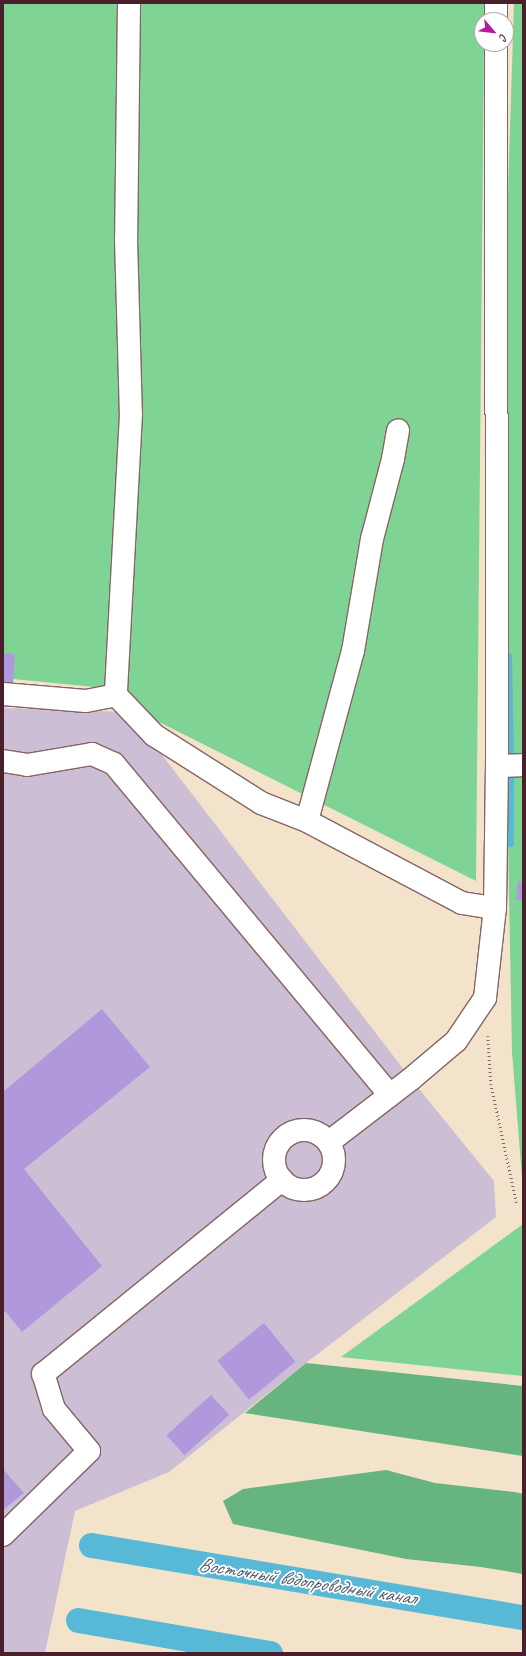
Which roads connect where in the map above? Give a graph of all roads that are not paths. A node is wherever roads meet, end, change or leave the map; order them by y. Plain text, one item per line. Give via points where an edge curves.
1 (129, 3) edge
2 (496, 52) edge
3 (398, 430) dead end
4 (3, 694) edge
5 (116, 695) junction
6 (3, 761) edge
7 (523, 765) edge
8 (497, 766) junction
9 (307, 821) junction
10 (495, 908) junction
11 (390, 1095) junction
12 (330, 1142) junction
13 (282, 1180) junction
14 (3, 1535) edge

1 - 5 street via 126,239 130,414
2 - 8 street
3 - 9 street via 372,539 353,651
4 - 5 street via 86,701
5 - 9 street via 154,735 261,803
6 - 11 street via 27,765 92,754 114,764
7 - 8 street
8 - 10 street
9 - 10 street via 462,903
10 - 11 street via 485,998 456,1041
11 - 12 street
12 - 13 street via 335,1160 328,1179 309,1190 290,1187
12 - 13 street via 312,1130 301,1129 284,1137 276,1147 274,1157 275,1169
13 - 14 street via 43,1374 54,1409 89,1451

